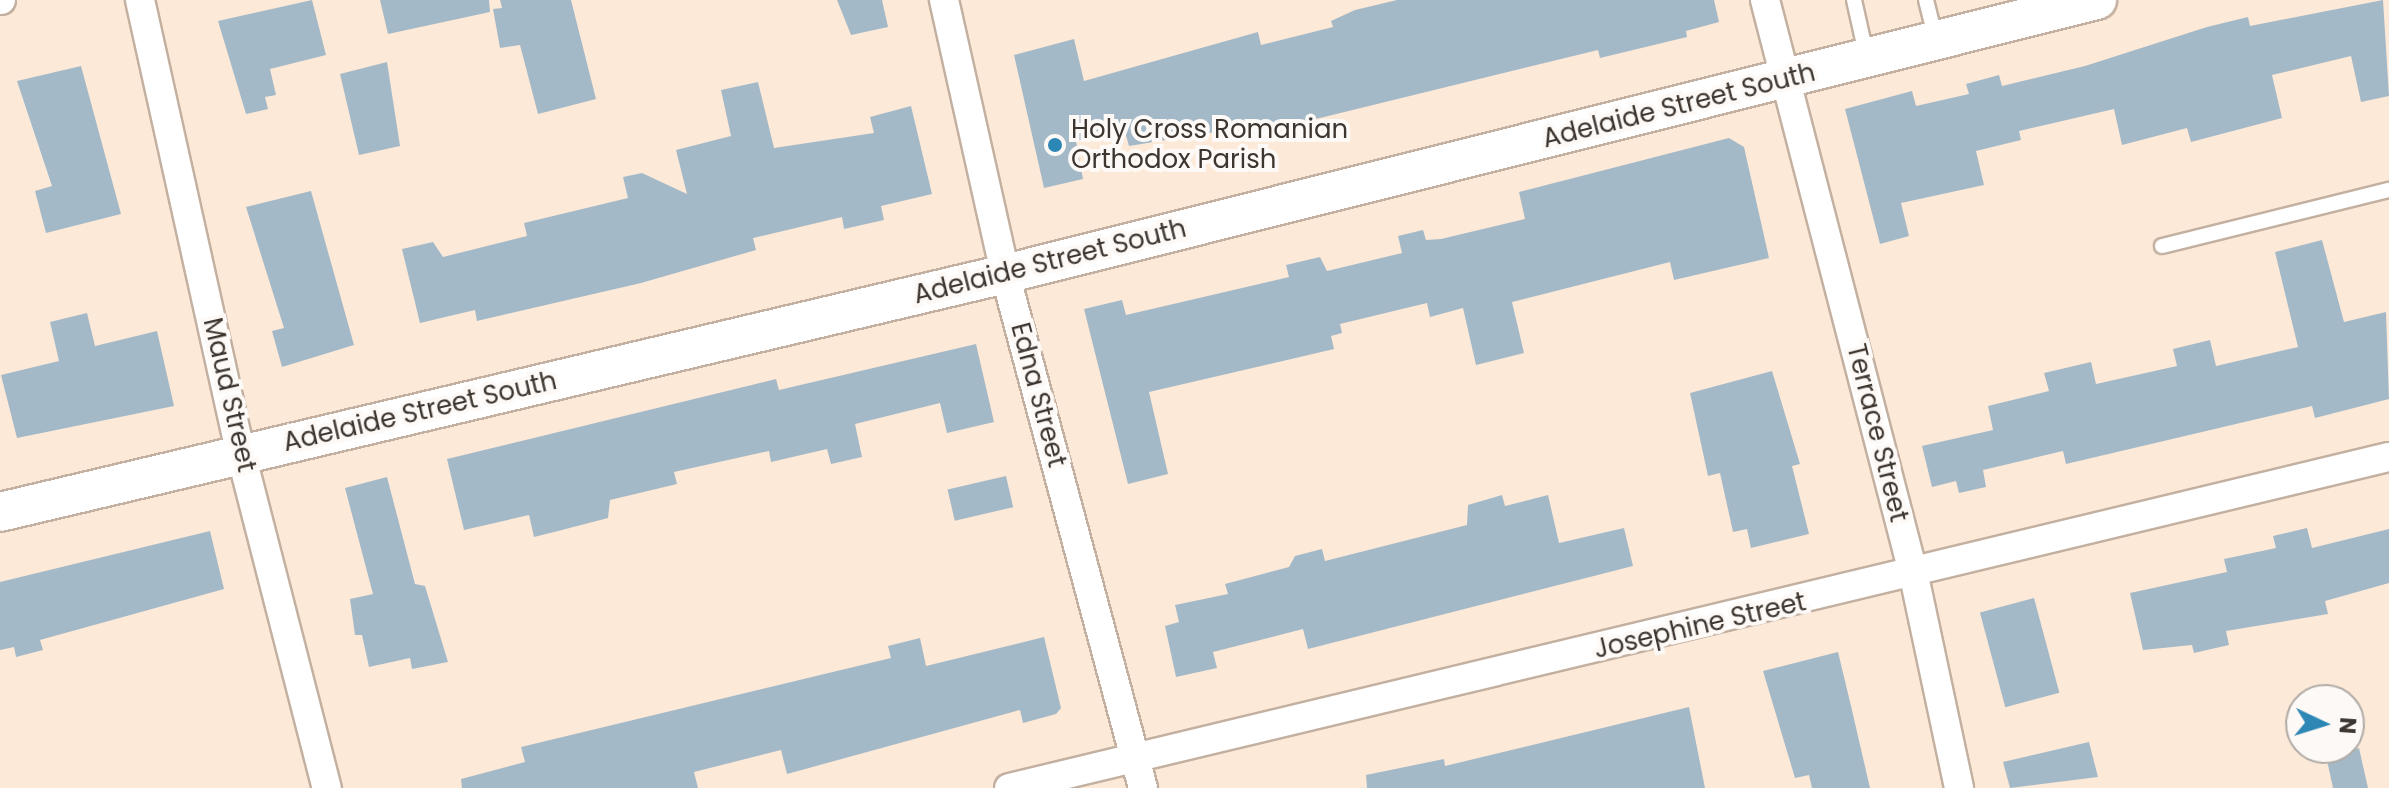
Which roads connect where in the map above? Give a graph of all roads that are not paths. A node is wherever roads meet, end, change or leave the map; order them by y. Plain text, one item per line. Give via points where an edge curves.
1 (140, 0) edge
2 (944, 0) edge
3 (1765, 0) edge
4 (1854, 0) edge
5 (1926, 0) edge
6 (2097, 0) edge
7 (2018, 10) edge
8 (1936, 42) junction
9 (1867, 58) junction
10 (1786, 80) junction
11 (2389, 190) edge
12 (2162, 246) dead end
13 (1005, 274) junction
14 (241, 454) junction
15 (2389, 457) edge
16 (0, 512) edge
17 (1914, 576) junction
18 (1136, 758) junction
19 (327, 788) edge
20 (1009, 788) edge
21 (1143, 788) edge
22 (1959, 788) edge

1 - 14 street, Maud Street
2 - 13 street, Edna Street
3 - 10 street, Terrace Street
4 - 9 lane
5 - 8 lane
6 - 7 main road, Adelaide Street South
7 - 8 main road, Adelaide Street South
8 - 9 main road, Adelaide Street South
9 - 10 main road, Adelaide Street South
10 - 13 main road, Adelaide Street South
10 - 17 street, Terrace Street
11 - 12 lane
13 - 14 main road, Adelaide Street South
13 - 18 street, Edna Street
14 - 16 main road, Adelaide Street South
14 - 19 street, Maud Street
15 - 17 street, Josephine Street
17 - 18 street, Josephine Street
17 - 22 street, Terrace Street
18 - 20 street, Josephine Street
18 - 21 street, Edna Street

